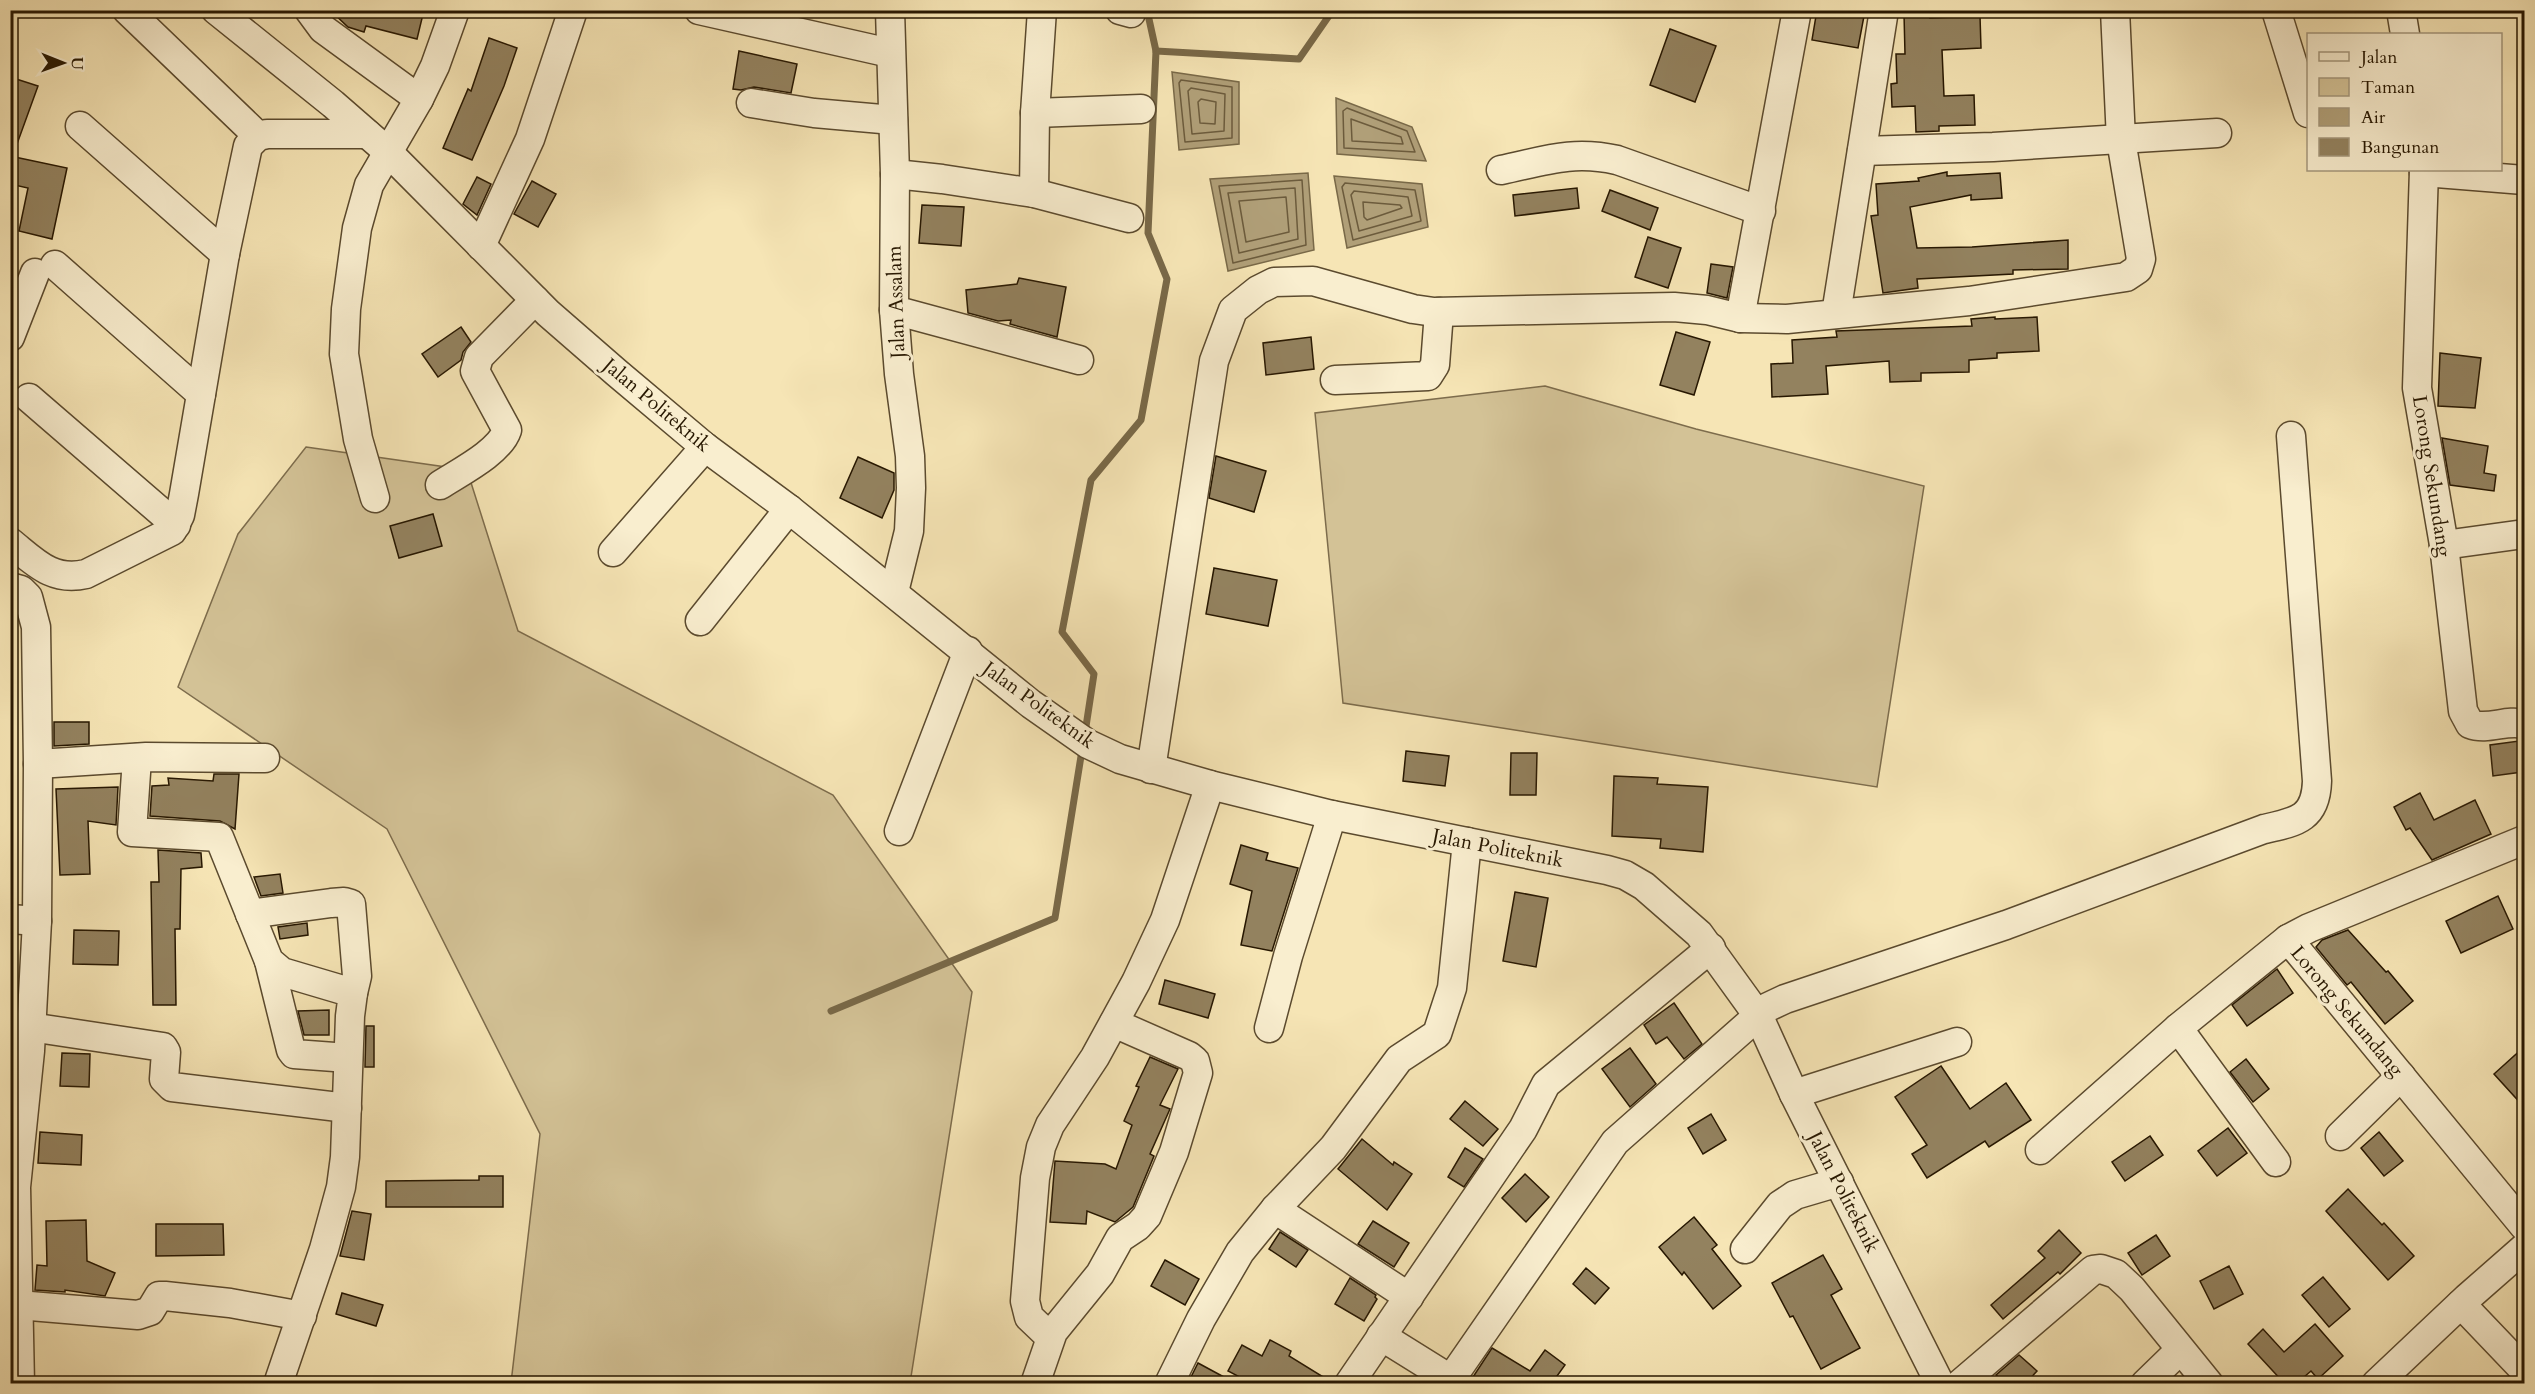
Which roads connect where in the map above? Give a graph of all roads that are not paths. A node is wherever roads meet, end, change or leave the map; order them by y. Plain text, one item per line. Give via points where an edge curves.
1 (127, 10) edge
2 (216, 10) edge
3 (309, 10) edge
4 (455, 10) edge
5 (573, 10) edge
6 (699, 10) edge
7 (890, 10) edge
8 (1042, 10) edge
9 (1797, 10) edge
10 (1884, 10) edge
11 (2115, 10) edge
12 (2276, 10) edge
13 (2401, 10) edge
14 (2405, 33) edge
15 (890, 53) junction
16 (419, 99) junction
17 (751, 103) dead end
18 (1141, 109) dead end
19 (2307, 110) edge
20 (1035, 112) junction
21 (893, 120) junction
22 (80, 126) dead end
23 (2217, 133) dead end
24 (258, 136) junction
25 (2121, 140) junction
26 (377, 142) junction
27 (1862, 151) junction
28 (1501, 170) dead end
29 (2424, 171) edge
30 (895, 174) junction
31 (2524, 180) edge
32 (1034, 193) junction
33 (1761, 212) junction
34 (1129, 218) dead end
35 (480, 246) junction
36 (225, 254) junction
37 (535, 300) junction
38 (894, 310) junction
39 (1433, 311) junction
40 (1836, 314) junction
41 (1740, 318) junction
42 (10, 337) edge
43 (1079, 360) dead end
44 (1335, 380) dead end
45 (201, 394) junction
46 (29, 398) dead end
47 (2291, 436) dead end
48 (705, 447) junction
49 (440, 485) dead end
50 (375, 498) dead end
51 (789, 509) junction
52 (176, 525) junction
53 (2524, 534) edge
54 (10, 542) edge
55 (2444, 545) junction
56 (613, 552) dead end
57 (10, 587) edge
58 (894, 592) junction
59 (700, 621) dead end
60 (968, 651) junction
61 (2524, 724) edge
62 (137, 758) junction
63 (265, 758) dead end
64 (38, 764) junction
65 (1151, 769) junction
66 (1210, 785) junction
67 (1332, 815) junction
68 (899, 831) dead end
69 (2524, 840) edge
70 (1467, 842) junction
71 (250, 914) junction
72 (24, 920) edge
73 (2288, 939) junction
74 (1711, 948) junction
75 (269, 961) junction
76 (353, 993) junction
77 (1759, 1017) junction
78 (1114, 1023) junction
79 (1269, 1028) dead end
80 (2178, 1028) junction
81 (24, 1042) edge
82 (1957, 1042) dead end
83 (348, 1058) junction
84 (2401, 1076) junction
85 (1794, 1094) junction
86 (347, 1108) junction
87 (2340, 1136) dead end
88 (2040, 1150) dead end
89 (2276, 1162) dead end
90 (1839, 1182) junction
91 (13, 1186) edge
92 (1275, 1209) junction
93 (2524, 1226) edge
94 (2524, 1248) edge
95 (1745, 1249) dead end
96 (1409, 1297) junction
97 (2461, 1304) junction
98 (18, 1305) junction
99 (302, 1316) junction
100 (1381, 1336) junction
101 (1050, 1337) junction
102 (2180, 1350) junction
103 (2524, 1370) edge
104 (1454, 1381) edge
105 (1939, 1381) edge
106 (20, 1383) edge
107 (278, 1383) edge
108 (1035, 1383) edge
109 (1169, 1383) edge
110 (1349, 1383) edge
111 (2145, 1383) edge
112 (2209, 1383) edge
113 (2376, 1383) edge

1 - 24 street
2 - 26 street, Jalan Politeknik
3 - 16 street via 323,29
4 - 16 street
5 - 35 street via 530,139
6 - 15 street
7 - 15 street, Jalan Assalam
8 - 20 street
9 - 33 street
10 - 27 street
11 - 25 street
12 - 19 street
13 - 14 street
15 - 21 street, Jalan Assalam
16 - 26 street
17 - 21 street
18 - 20 street
20 - 32 street
21 - 30 street, Jalan Assalam
22 - 36 street
23 - 25 street
24 - 26 street
24 - 36 street via 246,153
25 - 27 street
25 - 40 street via 2141,259 2138,269 2126,277 1969,301
26 - 35 street, Jalan Politeknik
26 - 50 street via 346,309 344,354 351,404
27 - 40 street
28 - 33 street via 1566,156 1594,155
29 - 31 street
29 - 55 street, Lorong Sekundang via 2417,388
30 - 32 street
30 - 38 street, Jalan Assalam
32 - 34 street
33 - 41 street
35 - 37 street, Jalan Politeknik
36 - 45 street
37 - 48 street, Jalan Politeknik
37 - 49 street via 478,357 475,371 507,430 504,439
38 - 43 street
38 - 58 street, Jalan Assalam via 911,488 909,531
39 - 41 street via 1674,307
39 - 44 street via 1435,365 1428,376
39 - 65 street via 1313,281 1274,282 1233,310 1214,361
40 - 41 street via 1787,320
42 - 45 street via 45,269
45 - 52 street
46 - 52 street
47 - 77 street via 2317,781 2317,798 2310,811 2294,823 2264,830 2006,925 1785,999 1768,1007
48 - 51 street, Jalan Politeknik
48 - 56 street
51 - 58 street, Jalan Politeknik
51 - 59 street
52 - 54 street via 167,535 74,577 52,572
53 - 55 street
55 - 61 street, Lorong Sekundang via 2465,720 2479,728
57 - 64 street via 28,597 36,627
58 - 60 street, Jalan Politeknik
60 - 65 street, Jalan Politeknik via 1031,704 1084,741
60 - 68 street
62 - 63 street
62 - 64 street
62 - 71 street via 132,832 219,837
64 - 72 street
65 - 66 street, Jalan Politeknik
66 - 67 street, Jalan Politeknik
66 - 78 street via 1164,920
67 - 70 street, Jalan Politeknik
67 - 79 street
69 - 73 street, Lorong Sekundang
70 - 74 street, Jalan Politeknik via 1625,875 1679,915
70 - 92 street via 1452,988 1437,1034 1399,1059 1334,1148
71 - 75 street
71 - 76 street via 351,904 357,976
72 - 81 street
73 - 80 street
73 - 84 street, Lorong Sekundang
74 - 77 street, Jalan Politeknik
74 - 96 street via 1546,1084 1523,1128
75 - 76 street via 282,972
75 - 83 street via 294,1054
76 - 83 street
77 - 85 street, Jalan Politeknik
77 - 104 street via 1615,1142
78 - 101 street via 1050,1125 1041,1147 1025,1301 1029,1317
78 - 101 street via 1189,1056 1198,1073 1174,1152 1147,1216 1120,1238 1100,1274
80 - 88 street
80 - 89 street
81 - 86 street via 163,1047 164,1079 172,1086
81 - 91 street
82 - 85 street
83 - 86 street
84 - 87 street
84 - 93 street, Lorong Sekundang
85 - 90 street, Jalan Politeknik
86 - 99 street via 341,1187
90 - 95 street via 1795,1195 1780,1205
90 - 105 street, Jalan Politeknik
91 - 98 street
92 - 96 street
92 - 109 street via 1240,1252
94 - 97 street
96 - 100 street
97 - 103 street
97 - 113 street
98 - 99 street via 138,1315 145,1314 159,1296 165,1296
98 - 106 street
99 - 107 street
100 - 104 street
100 - 110 street
101 - 108 street
102 - 105 street via 2116,1274 2093,1270
102 - 111 street
102 - 112 street

